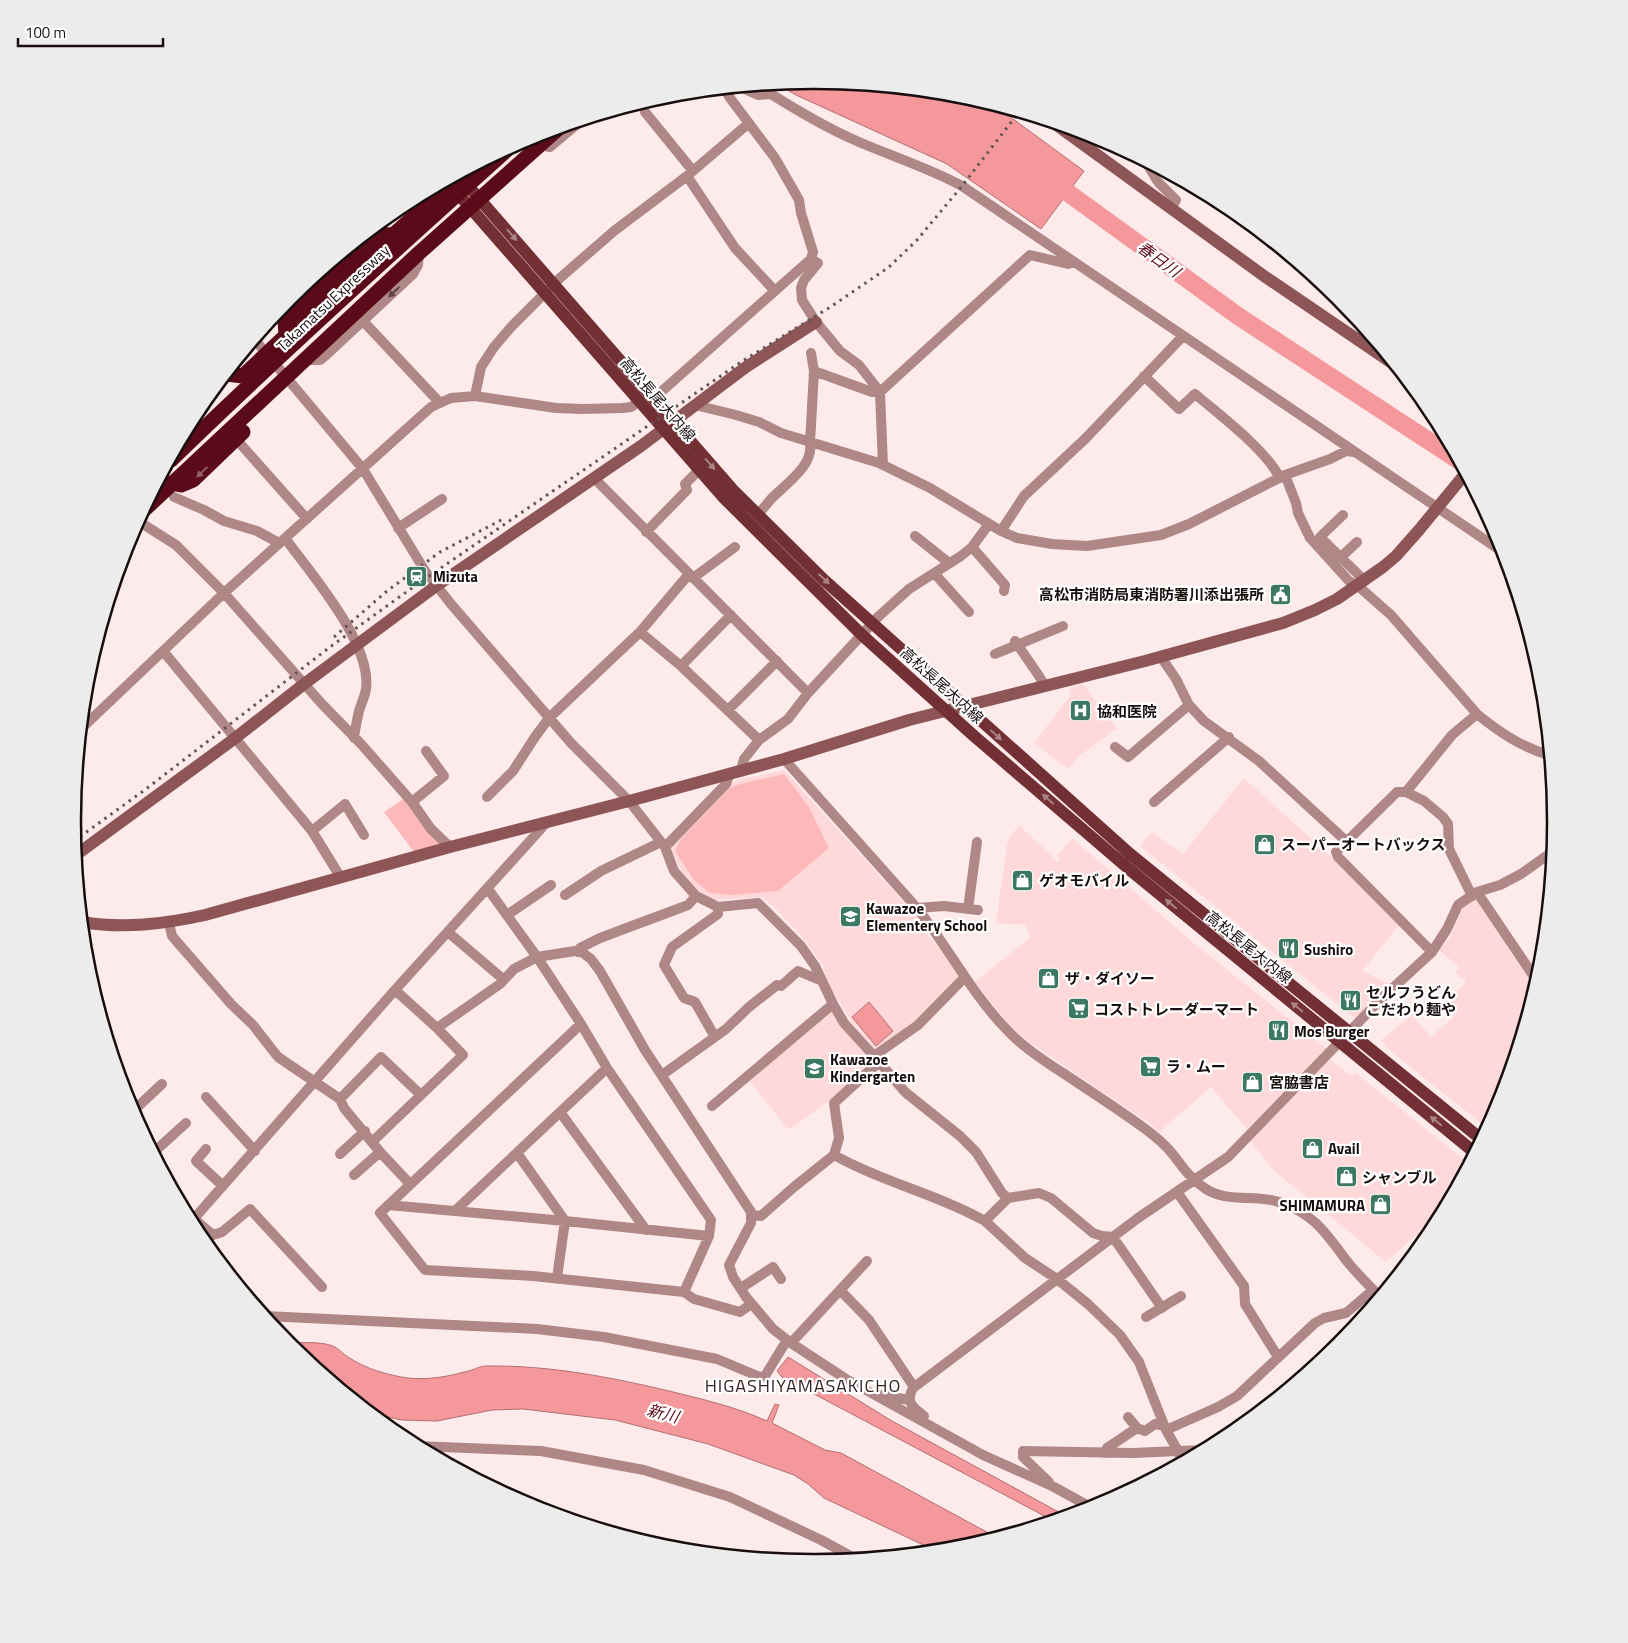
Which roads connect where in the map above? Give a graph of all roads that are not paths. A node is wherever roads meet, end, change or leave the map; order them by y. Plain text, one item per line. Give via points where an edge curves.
1 (765, 90) edge
2 (750, 92) edge
3 (728, 94) edge
4 (771, 94) junction
5 (645, 112) dead end
6 (749, 123) junction
7 (567, 132) edge
8 (1073, 137) edge
9 (542, 142) edge
10 (534, 145) edge
11 (532, 146) edge
12 (493, 163) edge
13 (1152, 172) edge
14 (690, 173) junction
15 (458, 181) edge
16 (441, 191) edge
17 (474, 203) junction
18 (1171, 208) junction
19 (419, 253) junction
20 (811, 259) junction
21 (1074, 262) junction
22 (554, 284) junction
23 (774, 290) junction
24 (545, 294) junction
25 (1345, 317) edge
26 (362, 321) junction
27 (816, 322) junction
28 (1338, 327) junction
29 (1183, 336) junction
30 (258, 344) edge
31 (811, 352) dead end
32 (1377, 353) edge
33 (266, 354) junction
34 (303, 360) junction
35 (814, 371) junction
36 (233, 375) edge
37 (243, 376) junction
38 (1144, 376) junction
39 (286, 377) junction
40 (880, 392) junction
41 (266, 396) junction
42 (475, 396) junction
43 (653, 399) junction
44 (639, 401) junction
45 (440, 403) junction
46 (695, 405) junction
47 (207, 412) edge
48 (668, 427) junction
49 (236, 439) junction
50 (810, 443) junction
51 (185, 446) edge
52 (1354, 452) junction
53 (883, 465) junction
54 (362, 469) junction
55 (699, 470) junction
56 (1283, 476) junction
57 (594, 478) junction
58 (166, 479) edge
59 (1461, 479) edge
60 (173, 490) junction
61 (442, 499) dead end
62 (154, 503) edge
63 (1439, 506) junction
64 (757, 515) junction
65 (1343, 515) dead end
66 (308, 519) junction
67 (989, 524) junction
68 (144, 525) edge
69 (398, 528) junction
70 (646, 532) junction
71 (1001, 532) junction
72 (915, 536) dead end
73 (282, 540) junction
74 (1357, 542) dead end
75 (1492, 544) edge
76 (735, 547) dead end
77 (972, 547) junction
78 (1341, 557) junction
79 (949, 563) junction
80 (934, 573) junction
81 (691, 576) junction
82 (1362, 583) junction
83 (436, 586) junction
84 (1004, 591) dead end
85 (224, 593) junction
86 (969, 612) dead end
87 (731, 615) junction
88 (874, 623) junction
89 (1063, 626) dead end
90 (640, 632) junction
91 (862, 635) junction
92 (1016, 643) junction
93 (358, 644) junction
94 (164, 651) junction
95 (995, 654) dead end
96 (1161, 657) junction
97 (777, 662) junction
98 (681, 666) junction
99 (304, 684) junction
100 (1044, 686) junction
101 (808, 693) junction
102 (1189, 705) junction
103 (966, 706) junction
104 (728, 710) junction
105 (946, 710) junction
106 (1477, 714) junction
107 (549, 718) junction
108 (89, 722) edge
109 (1229, 737) junction
110 (354, 738) junction
111 (234, 739) junction
112 (759, 740) junction
113 (1115, 747) dead end
114 (426, 751) dead end
115 (1543, 753) edge
116 (784, 759) junction
117 (736, 772) junction
118 (1406, 792) junction
119 (487, 797) dead end
120 (412, 802) junction
121 (629, 802) junction
122 (1154, 802) dead end
123 (548, 821) junction
124 (312, 831) junction
125 (364, 835) dead end
126 (1346, 841) junction
127 (977, 842) dead end
128 (663, 844) junction
129 (450, 847) junction
130 (82, 850) edge
131 (1546, 857) edge
132 (342, 878) junction
133 (551, 886) dead end
134 (488, 889) junction
135 (1474, 894) junction
136 (565, 895) dead end
137 (696, 896) junction
138 (718, 907) junction
139 (916, 908) junction
140 (507, 916) junction
141 (89, 923) edge
142 (169, 923) junction
143 (448, 933) junction
144 (578, 952) junction
145 (1432, 952) junction
146 (537, 957) junction
147 (1531, 973) edge
148 (966, 977) junction
149 (503, 979) junction
150 (822, 981) junction
151 (396, 990) junction
152 (832, 1004) junction
153 (581, 1024) junction
154 (436, 1028) junction
155 (1349, 1032) junction
156 (715, 1037) junction
157 (1339, 1042) junction
158 (877, 1059) junction
159 (607, 1068) junction
160 (662, 1075) junction
161 (316, 1082) junction
162 (162, 1084) dead end
163 (421, 1095) junction
164 (206, 1097) dead end
165 (340, 1099) junction
166 (139, 1106) edge
167 (712, 1106) dead end
168 (560, 1112) junction
169 (186, 1123) dead end
170 (365, 1131) junction
171 (1476, 1135) edge
172 (373, 1141) junction
173 (158, 1148) edge
174 (1470, 1148) edge
175 (206, 1149) dead end
176 (255, 1151) junction
177 (380, 1152) junction
178 (517, 1153) junction
179 (340, 1154) dead end
180 (834, 1156) junction
181 (354, 1176) dead end
182 (1194, 1181) junction
183 (410, 1184) junction
184 (223, 1186) junction
185 (1177, 1192) junction
186 (1008, 1198) junction
187 (388, 1205) junction
188 (455, 1211) junction
189 (195, 1213) edge
190 (751, 1215) junction
191 (986, 1221) junction
192 (564, 1222) junction
193 (205, 1229) edge
194 (646, 1230) junction
195 (710, 1236) junction
196 (1113, 1237) junction
197 (867, 1261) dead end
198 (557, 1278) junction
199 (781, 1279) dead end
200 (1057, 1279) junction
201 (322, 1287) dead end
202 (741, 1288) junction
203 (840, 1290) junction
204 (684, 1292) junction
205 (1376, 1293) edge
206 (1373, 1295) edge
207 (1181, 1296) dead end
208 (751, 1304) junction
209 (1162, 1308) junction
210 (274, 1316) edge
211 (1146, 1317) dead end
212 (789, 1342) junction
213 (1278, 1357) junction
214 (914, 1387) junction
215 (874, 1395) junction
216 (909, 1400) junction
217 (1128, 1417) dead end
218 (1137, 1428) junction
219 (1166, 1428) junction
220 (943, 1433) junction
221 (433, 1447) edge
222 (1178, 1450) junction
223 (1190, 1450) edge
224 (1106, 1452) junction
225 (1180, 1456) edge
226 (1054, 1487) junction
227 (1082, 1503) edge
228 (846, 1553) edge

1 - 4 street
2 - 4 street
3 - 6 street
4 - 21 street via 858,142 937,172
5 - 14 street
6 - 14 street
6 - 20 street via 779,164 799,200 813,252
7 - 9 street via 550,147
8 - 18 street
10 - 17 highway
11 - 58 highway, Takamatsu Expressway via 424,237
12 - 51 highway, Takamatsu Expressway
13 - 18 street via 1176,200
14 - 22 street via 616,230
14 - 23 street via 735,248
15 - 17 main road, 高松長尾大内線
16 - 33 highway
17 - 19 highway
17 -> 22 main road, 高松長尾大内線
17 - 24 main road, 高松長尾大内線
18 - 28 street
19 -> 26 street via 413,274
19 - 34 highway
20 - 23 street
20 - 27 street via 818,263 804,280 801,294
21 - 29 street
21 - 40 street via 1068,264 1030,255
22 - 24 street
22 - 43 main road, 高松長尾大内線
23 - 43 street
24 - 42 street via 494,347 481,367
24 - 44 main road, 高松長尾大内線
25 - 28 street
26 - 34 street via 320,360
26 - 45 street
27 - 40 street via 840,351 859,365
27 - 46 street
28 - 32 street
29 - 38 street
29 - 52 street
30 - 33 street
31 - 35 street
33 - 37 highway
33 - 39 street
34 - 39 highway
35 - 40 street
35 - 50 street
36 - 37 highway
37 - 47 highway
38 - 56 street via 1180,409 1195,394 1261,452
38 - 71 street via 1085,439 1024,496
39 - 41 highway
39 - 54 street
40 - 53 street
41 - 49 highway via 260,416
41 - 60 highway
42 - 44 street via 582,409 623,408
42 - 45 street via 451,398
43 - 48 main road, 高松長尾大内線
44 - 48 main road, 高松長尾大内線
45 - 54 street via 406,428
46 - 48 street
46 - 50 street via 759,422
48 - 55 main road, 高松長尾大内線
48 - 57 street
48 -> 64 main road, 高松長尾大内線
49 -> 60 highway via 193,480
49 - 66 street
50 - 53 street
50 - 64 street via 811,449 797,474
52 - 56 street via 1346,452
52 - 63 street
53 - 67 street via 923,484
54 - 66 street
54 - 69 street
55 - 70 street via 685,484 687,490
55 - 91 main road, 高松長尾大内線 via 746,522
56 - 71 street via 1161,535 1087,546 1052,544
56 - 82 street via 1310,538 1349,581
57 - 70 street
57 - 83 street
59 - 63 street
60 - 62 highway
60 - 73 street via 219,519
61 - 69 street
63 - 75 street
63 - 82 street via 1396,556
64 -> 88 main road, 高松長尾大内線
65 - 78 street via 1320,537
66 - 73 street
67 - 71 street
67 - 77 street
68 - 85 street via 176,545
69 - 83 street
70 - 81 street
72 - 79 street
73 - 85 street
73 - 93 street via 343,618
74 - 78 street
76 - 81 street
77 - 79 street
77 - 84 street via 1005,585
78 - 82 street
79 - 80 street
80 - 86 street
80 - 88 street via 909,589
81 - 87 street
81 - 90 street
82 - 96 street via 1315,610 1283,623
82 - 106 street
83 - 93 street
83 - 107 street
85 - 94 street
85 - 99 street
87 - 97 street
87 - 98 street
88 - 91 street
88 - 103 main road, 高松長尾大内線
89 - 92 street
90 - 98 street
90 - 107 street
91 - 101 street
91 - 105 main road, 高松長尾大内線
92 - 95 street
92 - 100 street
93 - 99 street
93 - 110 street via 366,688
94 - 108 street
94 - 111 street
96 - 100 street
96 - 102 street
97 - 101 street
97 - 104 street
98 - 104 street
99 - 110 street
99 - 111 street
100 - 103 street
101 - 112 street via 788,719
102 - 109 street via 1204,721
102 - 113 street via 1128,757
103 - 105 street
103 -> 155 main road, 高松長尾大内線 via 1130,854
104 - 112 street
105 - 116 street
157 -> 105 main road, 高松長尾大内線 via 1122,863
106 - 115 street via 1523,746
106 - 118 street via 1452,736
107 - 119 street via 513,771
107 - 121 street
109 - 122 street
109 - 126 street
110 - 120 street
111 - 124 street
111 - 130 street
112 - 117 street
114 - 120 street via 444,776
116 - 117 street
116 - 139 street
117 - 121 street
117 - 128 street
118 - 126 street via 1397,792
118 - 135 street via 1443,816 1448,824 1450,849
120 - 129 street via 431,829
121 - 123 street
121 - 128 street
123 - 129 street
123 - 134 street
124 - 125 street via 345,804
124 - 132 street
126 - 145 street via 1336,852 1338,857
127 - 139 street via 973,910 944,906
128 - 136 street via 601,872
128 - 137 street via 674,871
129 - 132 street
131 - 135 street via 1500,885
132 - 142 street
133 - 140 street
134 - 140 street
134 - 143 street
135 - 145 street via 1458,905
135 - 147 street
137 - 138 street
137 - 144 street via 688,905 600,938
138 - 150 street via 758,903 801,946
138 - 156 street via 718,914 672,947 664,966 684,998 695,1002
139 - 148 street
140 - 146 street
141 - 142 street via 118,926
142 - 161 street via 172,936 278,1057
143 - 149 street
143 - 151 street
144 - 146 street
144 - 160 street via 591,959 600,971
145 - 155 street
146 - 149 street
146 - 153 street
148 - 158 street
148 - 182 street via 980,1000 1010,1033 1050,1065 1144,1128 1174,1155
149 - 154 street
150 - 152 street
150 - 156 street via 798,971 780,986 777,984
151 - 154 street
151 - 161 street
152 - 158 street via 844,1023
152 - 167 street
153 - 159 street
153 - 183 street
154 - 163 street via 463,1055
155 - 157 street
155 - 171 main road, 高松長尾大内線
156 - 160 street
174 -> 157 main road, 高松長尾大内線
157 - 182 street via 1228,1157
158 - 180 street via 834,1103 840,1138
158 - 186 street via 905,1092 976,1152
159 - 168 street
159 - 195 street via 711,1220
160 - 190 street via 746,1201
161 - 165 street
161 - 176 street
162 - 166 street
163 - 165 street via 382,1057
163 - 172 street
164 - 176 street
165 - 170 street
168 - 178 street
168 - 194 street
169 - 173 street
170 - 172 street
170 - 179 street
172 - 177 street
175 - 184 street via 196,1161
176 - 184 street
177 - 181 street
177 - 183 street
178 - 188 street
178 - 192 street
180 - 190 street via 761,1216
180 - 191 street
182 - 185 street
182 - 205 street via 1214,1194 1277,1201 1309,1216
183 - 187 street
184 - 189 street
185 - 196 street
185 - 213 street via 1244,1286 1245,1304
186 - 191 street
186 - 196 street via 1039,1193 1051,1198 1093,1233
187 - 188 street
187 - 198 street via 380,1213 425,1270
188 - 192 street
190 - 202 street via 751,1223 729,1266
191 - 200 street via 1025,1258
192 - 194 street
192 - 198 street
193 - 201 street via 213,1235 222,1232 250,1209
194 - 195 street
195 - 204 street
196 - 200 street
196 - 209 street
197 - 203 street
198 - 204 street
199 - 202 street via 773,1267
200 - 214 street
200 - 219 street via 1120,1335 1139,1362
202 - 208 street
203 - 212 street
203 - 214 street via 869,1320
204 - 208 street via 694,1299 740,1312
206 - 213 street via 1346,1313 1315,1323
207 - 209 street
208 - 212 street
209 - 211 street
210 - 212 street via 537,1329 604,1337 716,1359 760,1377 765,1376
212 - 215 street
213 - 219 street via 1237,1396 1218,1408
214 - 216 street
215 - 216 street
215 - 220 street
216 - 220 street via 912,1407
217 - 218 street
218 - 219 street via 1144,1431 1155,1424
218 - 224 street via 1107,1448
219 - 222 street
220 - 226 street
221 - 228 street via 541,1451 644,1470 730,1497
222 - 223 street
222 - 224 street
222 - 225 street
224 - 226 street via 1024,1451 1023,1457
226 - 227 street

